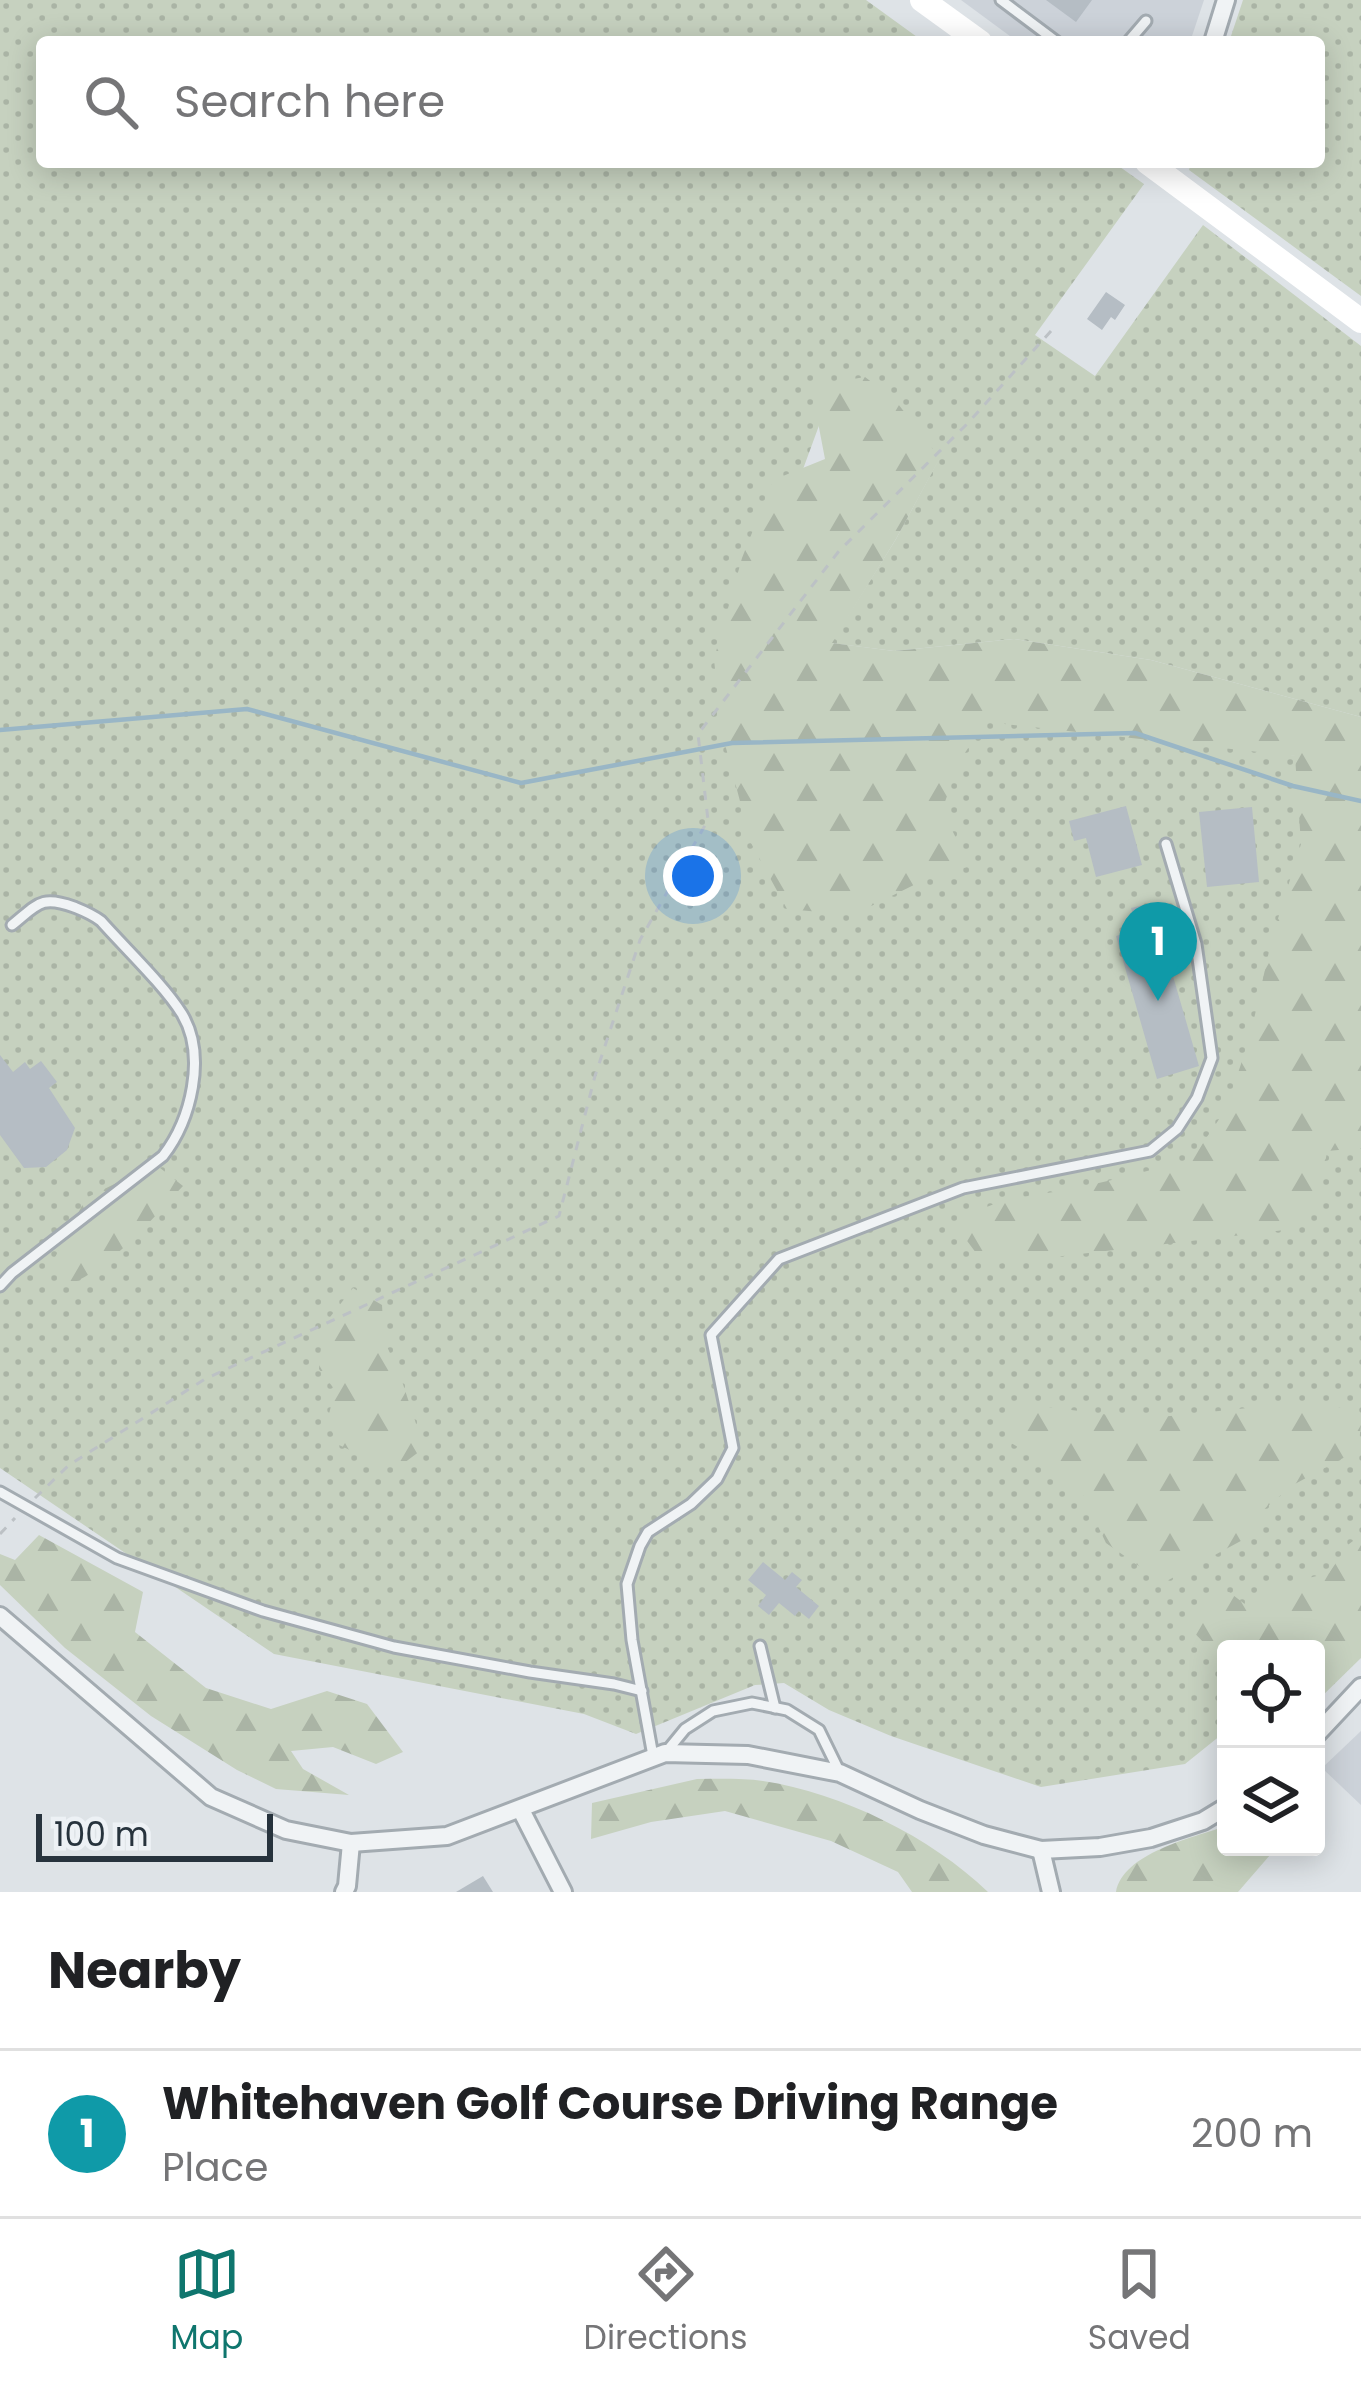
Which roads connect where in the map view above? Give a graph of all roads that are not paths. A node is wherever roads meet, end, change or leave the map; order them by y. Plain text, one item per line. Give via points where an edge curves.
1 (922, 0) edge
2 (1000, 0) edge
3 (1226, 0) edge
4 (1146, 21) dead end
5 (972, 36) edge
6 (1049, 36) edge
7 (1133, 36) edge
8 (1215, 36) edge
9 (1173, 170) edge
10 (1361, 321) edge
11 (1166, 844) dead end
12 (12, 925) dead end
13 (0, 1286) edge
14 (0, 1492) edge
15 (0, 1616) edge
16 (760, 1646) dead end
17 (1361, 1687) edge
18 (642, 1691) junction
19 (776, 1708) junction
20 (1325, 1725) edge
21 (659, 1755) junction
22 (840, 1773) junction
23 (521, 1810) junction
24 (1217, 1812) edge
25 (351, 1843) junction
26 (1041, 1850) junction
27 (344, 1892) edge
28 (563, 1892) edge
29 (1051, 1892) edge

1 - 5 street
2 - 6 lane
3 - 8 street
4 - 7 lane
9 - 10 street
11 - 18 lane via 1196,944 1212,1058 1178,1129 1150,1151 963,1188 779,1259 710,1335 733,1448 717,1479 648,1532 627,1584
12 - 13 lane via 55,900 91,913 182,1015 193,1066 190,1101 163,1156
14 - 18 lane via 117,1558 263,1611 394,1647
15 - 25 street via 211,1797 286,1830
16 - 19 lane
17 - 20 street
18 - 21 lane
19 - 21 lane via 752,1702 713,1711
19 - 22 lane via 819,1730
21 - 22 street via 748,1755
21 - 23 street
22 - 26 street via 984,1835
23 - 25 street via 447,1836
23 - 28 street
24 - 26 street via 1151,1838
25 - 27 street
26 - 29 street

